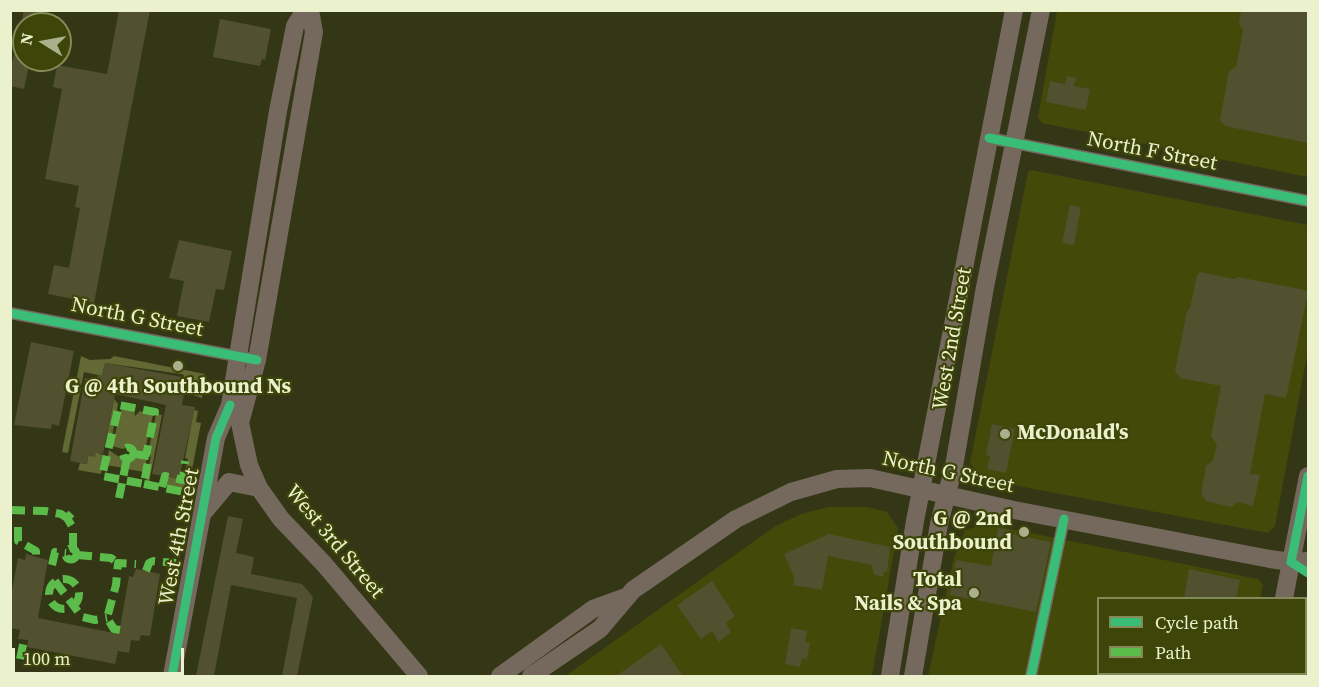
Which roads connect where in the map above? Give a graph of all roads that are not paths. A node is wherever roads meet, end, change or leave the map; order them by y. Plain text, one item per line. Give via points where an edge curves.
1 (305, 10) edge
2 (310, 10) edge
3 (1014, 10) edge
4 (1041, 10) edge
5 (989, 138) junction
6 (1013, 142) junction
7 (1308, 201) edge
8 (10, 313) edge
9 (237, 356) junction
10 (257, 360) junction
11 (230, 405) junction
12 (240, 423) junction
13 (1308, 476) edge
14 (259, 488) junction
15 (922, 491) junction
16 (945, 496) junction
17 (202, 514) junction
18 (1064, 519) junction
19 (1300, 561) edge
20 (1308, 573) edge
21 (1284, 597) edge
22 (623, 598) junction
23 (172, 676) edge
24 (419, 676) edge
25 (500, 676) edge
26 (531, 676) edge
27 (890, 676) edge
28 (913, 676) edge
29 (1031, 676) edge

1 - 9 main road via 295,26 278,111
2 - 10 main road via 314,32
3 - 5 main road, West 2nd Street
4 - 6 main road, West 2nd Street
5 - 6 street, North F Street
5 - 15 main road, West 2nd Street
6 - 7 street, North F Street
6 - 16 main road, West 2nd Street via 954,466
8 - 9 street, North G Street
9 - 10 street, North G Street
9 - 11 main road
10 - 12 main road, West 3rd Street
11 - 12 main road, West 3rd Street
11 - 17 main road, West 4th Street via 216,438
12 - 14 main road, West 3rd Street via 249,465
13 - 19 main road
14 - 17 main road via 229,482
14 - 24 main road, West 3rd Street via 280,519 324,564
15 - 16 main road, North G Street
15 - 22 main road, North G Street via 870,478 808,485 736,519
15 - 27 main road, West 2nd Street
16 - 18 main road, North G Street
16 - 28 main road, West 2nd Street
17 - 23 main road, West 4th Street
18 - 19 main road, North G Street
18 - 29 street
19 - 20 main road
19 - 21 main road
22 - 25 main road, North G Street via 593,609
22 - 26 main road, North G Street via 600,629

